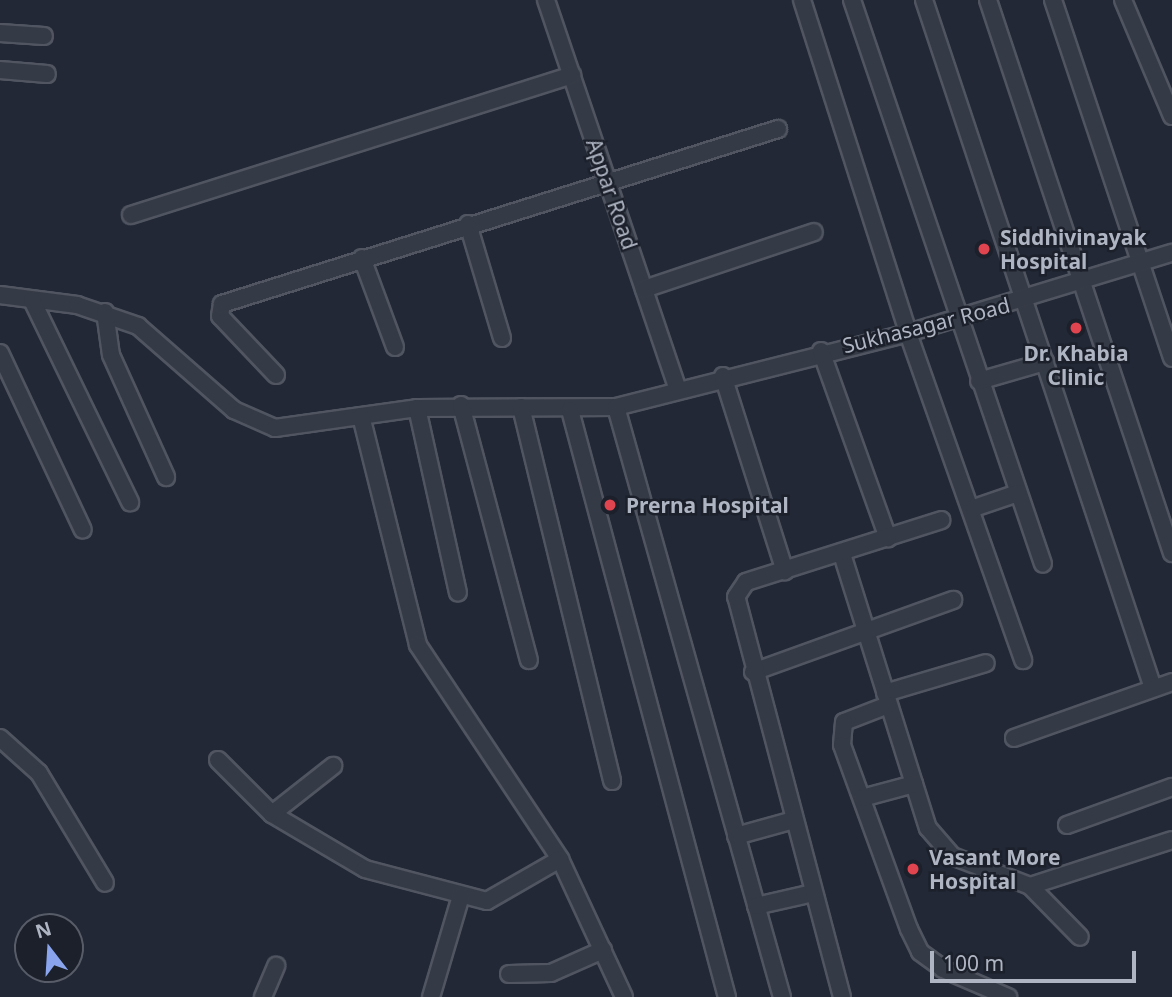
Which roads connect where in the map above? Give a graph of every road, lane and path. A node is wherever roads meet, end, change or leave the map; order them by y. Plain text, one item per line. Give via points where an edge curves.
1 (546, 0) edge
2 (803, 0) edge
3 (852, 0) edge
4 (923, 0) edge
5 (988, 0) edge
6 (1053, 0) edge
7 (1123, 0) edge
8 (0, 33) edge
9 (44, 36) dead end
10 (0, 69) edge
11 (47, 74) dead end
12 (572, 75) junction
13 (1172, 116) edge
14 (778, 129) dead end
15 (607, 179) junction
16 (131, 215) dead end
17 (468, 224) junction
18 (814, 232) dead end
19 (1172, 253) edge
20 (362, 258) junction
21 (1138, 267) junction
22 (1080, 284) junction
23 (643, 289) junction
24 (0, 295) edge
25 (32, 300) junction
26 (1024, 300) junction
27 (105, 312) junction
28 (957, 319) junction
29 (908, 333) junction
30 (502, 338) dead end
31 (395, 347) dead end
32 (821, 351) junction
33 (0, 353) edge
34 (1172, 358) edge
35 (1045, 362) junction
36 (276, 376) dead end
37 (723, 376) junction
38 (979, 382) junction
39 (678, 389) junction
40 (461, 405) junction
41 (521, 407) junction
42 (616, 407) junction
43 (417, 408) junction
44 (570, 410) junction
45 (360, 416) junction
46 (166, 477) dead end
47 (1018, 494) junction
48 (130, 502) dead end
49 (974, 508) junction
50 (941, 520) dead end
51 (83, 530) dead end
52 (888, 538) junction
53 (1172, 553) edge
54 (842, 554) junction
55 (1043, 565) dead end
56 (785, 571) junction
57 (458, 593) dead end
58 (953, 600) dead end
59 (868, 629) junction
60 (529, 660) dead end
61 (1023, 660) dead end
62 (986, 663) dead end
63 (752, 672) junction
64 (1172, 682) edge
65 (1153, 688) junction
66 (886, 699) junction
67 (0, 738) edge
68 (1014, 738) dead end
69 (218, 760) dead end
70 (333, 766) dead end
71 (612, 781) dead end
72 (914, 784) junction
73 (1172, 787) edge
74 (862, 798) junction
75 (272, 814) junction
76 (794, 820) junction
77 (1068, 825) dead end
78 (736, 836) junction
79 (1172, 840) edge
80 (560, 859) junction
81 (105, 883) dead end
82 (1030, 886) junction
83 (813, 893) junction
84 (461, 896) junction
85 (755, 906) junction
86 (1080, 937) dead end
87 (603, 950) junction
88 (276, 966) dead end
89 (509, 974) dead end
90 (263, 997) edge
91 (431, 997) edge
92 (624, 997) edge
93 (727, 997) edge
94 (782, 997) edge
95 (842, 997) edge
96 (1008, 997) edge

1 - 12 street, Appar Road
2 - 29 street
3 - 28 street
4 - 26 street
5 - 22 street
6 - 21 street
7 - 13 street
8 - 9 street
10 - 11 street
12 - 15 street, Appar Road
12 - 16 street
14 - 15 street
15 - 17 street
15 - 23 street, Appar Road
17 - 20 street
17 - 30 street
18 - 23 street
19 - 21 street, Sukhasagar Road
20 - 31 street
20 - 36 street via 218,309
21 - 22 street, Sukhasagar Road
21 - 34 street
22 - 26 street, Sukhasagar Road
22 - 53 street
23 - 39 street, Appar Road
24 - 25 street, Sukhasagar Road
25 - 27 street, Sukhasagar Road
25 - 48 street
26 - 28 street, Sukhasagar Road
26 - 35 street
27 - 45 street, Sukhasagar Road via 161,341 219,399 252,421 275,428
27 - 46 street via 111,355
28 - 29 street, Sukhasagar Road
28 - 38 street
29 - 32 street, Sukhasagar Road
29 - 49 street
32 - 37 street, Sukhasagar Road
32 - 52 street
33 - 51 street
35 - 38 street
35 - 65 street
37 - 39 street, Sukhasagar Road
37 - 56 street
38 - 47 street
39 - 42 street, Sukhasagar Road
40 - 41 street, Sukhasagar Road
40 - 43 street, Sukhasagar Road
40 - 60 street
41 - 44 street, Sukhasagar Road
41 - 71 street
42 - 44 street, Sukhasagar Road
42 - 78 street
43 - 45 street, Sukhasagar Road
43 - 57 street
44 - 93 street
45 - 80 street via 418,645
47 - 49 street
47 - 55 street
49 - 61 street
50 - 52 street
52 - 54 street
54 - 56 street
54 - 59 street
56 - 63 street via 746,582 736,597
58 - 59 street
59 - 63 street
59 - 66 street
62 - 66 street
63 - 76 street
64 - 65 street
65 - 68 street
66 - 72 street
66 - 74 street via 851,717 841,730
67 - 81 street via 39,773
69 - 75 street
70 - 75 street
72 - 74 street
72 - 82 street via 928,828 952,856
73 - 77 street
74 - 96 street via 920,952 969,983
75 - 84 street via 365,869
76 - 78 street
76 - 83 street
78 - 85 street
79 - 82 street
80 - 84 street via 501,898
80 - 87 street
82 - 86 street
83 - 85 street
83 - 95 street
84 - 91 street
85 - 94 street
87 - 89 street via 551,973
87 - 92 street
88 - 90 street

